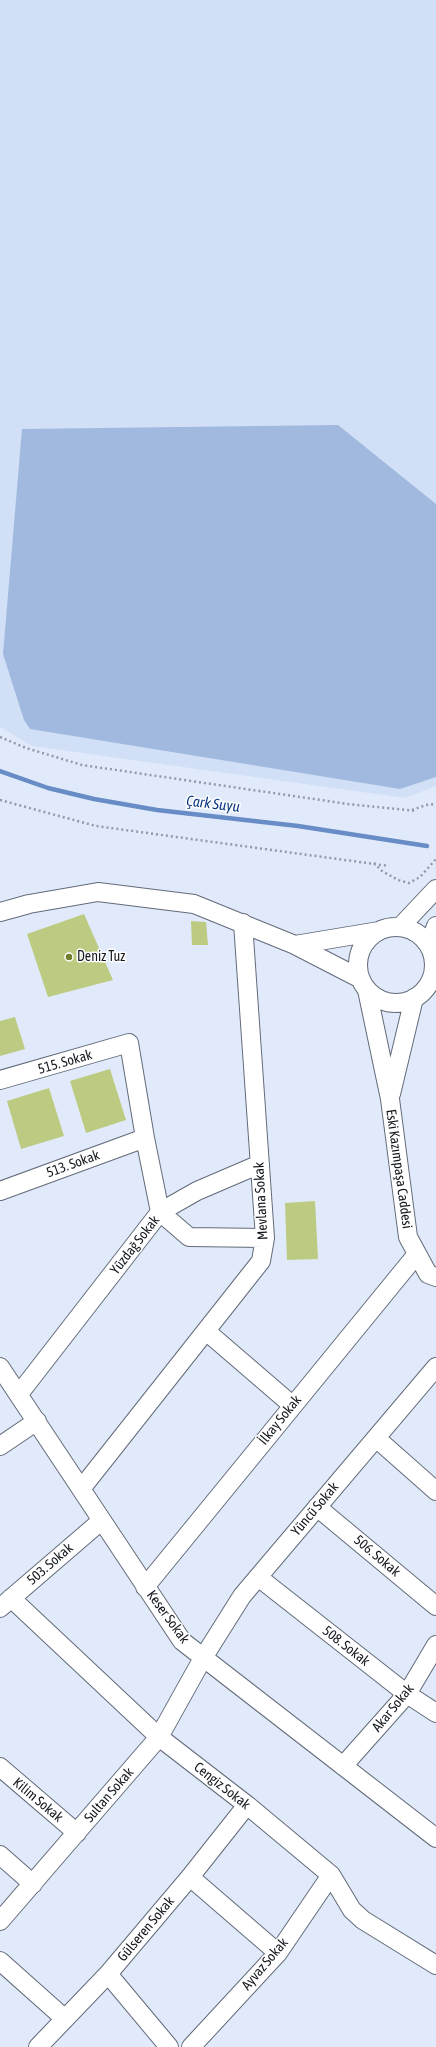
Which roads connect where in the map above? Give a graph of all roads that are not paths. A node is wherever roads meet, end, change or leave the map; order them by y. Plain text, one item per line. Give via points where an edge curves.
1 (436, 889) edge
2 (0, 912) edge
3 (243, 923) junction
4 (401, 926) junction
5 (436, 926) edge
6 (379, 931) junction
7 (295, 945) junction
8 (433, 951) edge
9 (364, 984) junction
10 (425, 992) edge
11 (129, 1044) joint
12 (0, 1080) edge
13 (390, 1099) junction
14 (145, 1138) junction
15 (260, 1164) junction
16 (0, 1191) edge
17 (160, 1212) junction
18 (265, 1238) junction
19 (417, 1254) junction
20 (436, 1278) edge
21 (206, 1331) junction
22 (0, 1367) edge
23 (436, 1367) edge
24 (19, 1394) junction
25 (292, 1405) junction
26 (37, 1422) junction
27 (376, 1438) junction
28 (0, 1446) edge
29 (81, 1488) junction
30 (436, 1491) edge
31 (317, 1507) junction
32 (100, 1520) junction
33 (258, 1577) junction
34 (145, 1587) junction
35 (6, 1603) edge
36 (436, 1606) edge
37 (436, 1645) edge
38 (203, 1658) junction
39 (407, 1694) junction
40 (436, 1713) edge
41 (159, 1737) junction
42 (343, 1766) junction
43 (0, 1767) edge
44 (247, 1805) junction
45 (77, 1833) junction
46 (436, 1838) edge
47 (0, 1855) edge
48 (331, 1875) junction
49 (190, 1877) junction
50 (32, 1884) junction
51 (0, 1921) edge
52 (278, 1953) junction
53 (0, 1961) edge
54 (436, 1965) edge
55 (108, 1974) junction
56 (64, 2018) junction
57 (38, 2047) edge
58 (169, 2047) edge
59 (191, 2047) edge

1 - 4 street
2 - 3 street via 29,904 98,892 194,904
3 - 7 street
3 - 15 street, Mevlana Sokak
4 - 6 street
4 - 8 street via 422,936
5 - 8 street
6 - 7 street
6 - 9 street via 366,942 359,957 358,968
7 - 9 street
8 - 10 street via 435,967
9 - 10 street via 377,998 389,1002 402,1002
9 - 13 street, Eski Kazımpaşa Caddesi
10 - 13 street, Eski Kazımpaşa Caddesi
11 - 12 street, 515. Sokak
11 - 14 street, Yüzdağ Sokak
13 - 19 street, Eski Kazımpaşa Caddesi via 408,1238
14 - 16 street, 513. Sokak
14 - 17 street, Yüzdağ Sokak
15 - 17 street via 198,1191
15 - 18 street, Mevlana Sokak
17 - 18 street via 189,1237
17 - 24 street, Yüzdağ Sokak
18 - 21 street, Mevlana Sokak via 261,1260
19 - 20 street, Eski Kazımpaşa Caddesi via 428,1274
19 - 25 street, İlkay Sokak
21 - 25 street
21 - 29 street, Mevlana Sokak
22 - 24 street, Keser Sokak
23 - 27 street, Yüncü Sokak
24 - 26 street, Keser Sokak
25 - 34 street, İlkay Sokak
26 - 28 street
26 - 29 street, Keser Sokak
27 - 30 street
27 - 31 street, Yüncü Sokak
29 - 32 street, Keser Sokak
31 - 33 street, Yüncü Sokak
31 - 36 street, 506. Sokak
32 - 34 street, Keser Sokak
32 - 35 street, 503. Sokak
33 - 38 street, Yüncü Sokak via 242,1596
33 - 39 street, 508. Sokak
34 - 38 street, Keser Sokak via 182,1641
35 - 41 street, Cengiz Sokak
37 - 39 street, Akar Sokak
38 - 41 street, Sultan Sokak
38 - 42 street, Keser Sokak
39 - 40 street, 508. Sokak
39 - 42 street, Akar Sokak
41 - 44 street, Cengiz Sokak
41 - 45 street, Sultan Sokak
42 - 46 street, Keser Sokak
43 - 45 street, Kilim Sokak
44 - 48 street, Cengiz Sokak
44 - 49 street, Gülseren Sokak
45 - 50 street, Sultan Sokak
47 - 50 street
48 - 52 street, Ayvaz Sokak
48 - 54 street, Cengiz Sokak via 352,1910 363,1920
49 - 52 street
49 - 55 street, Gülseren Sokak
50 - 51 street, Sultan Sokak
52 - 59 street, Ayvaz Sokak
53 - 56 street
55 - 56 street, Gülseren Sokak
55 - 58 street
56 - 57 street, Gülseren Sokak

